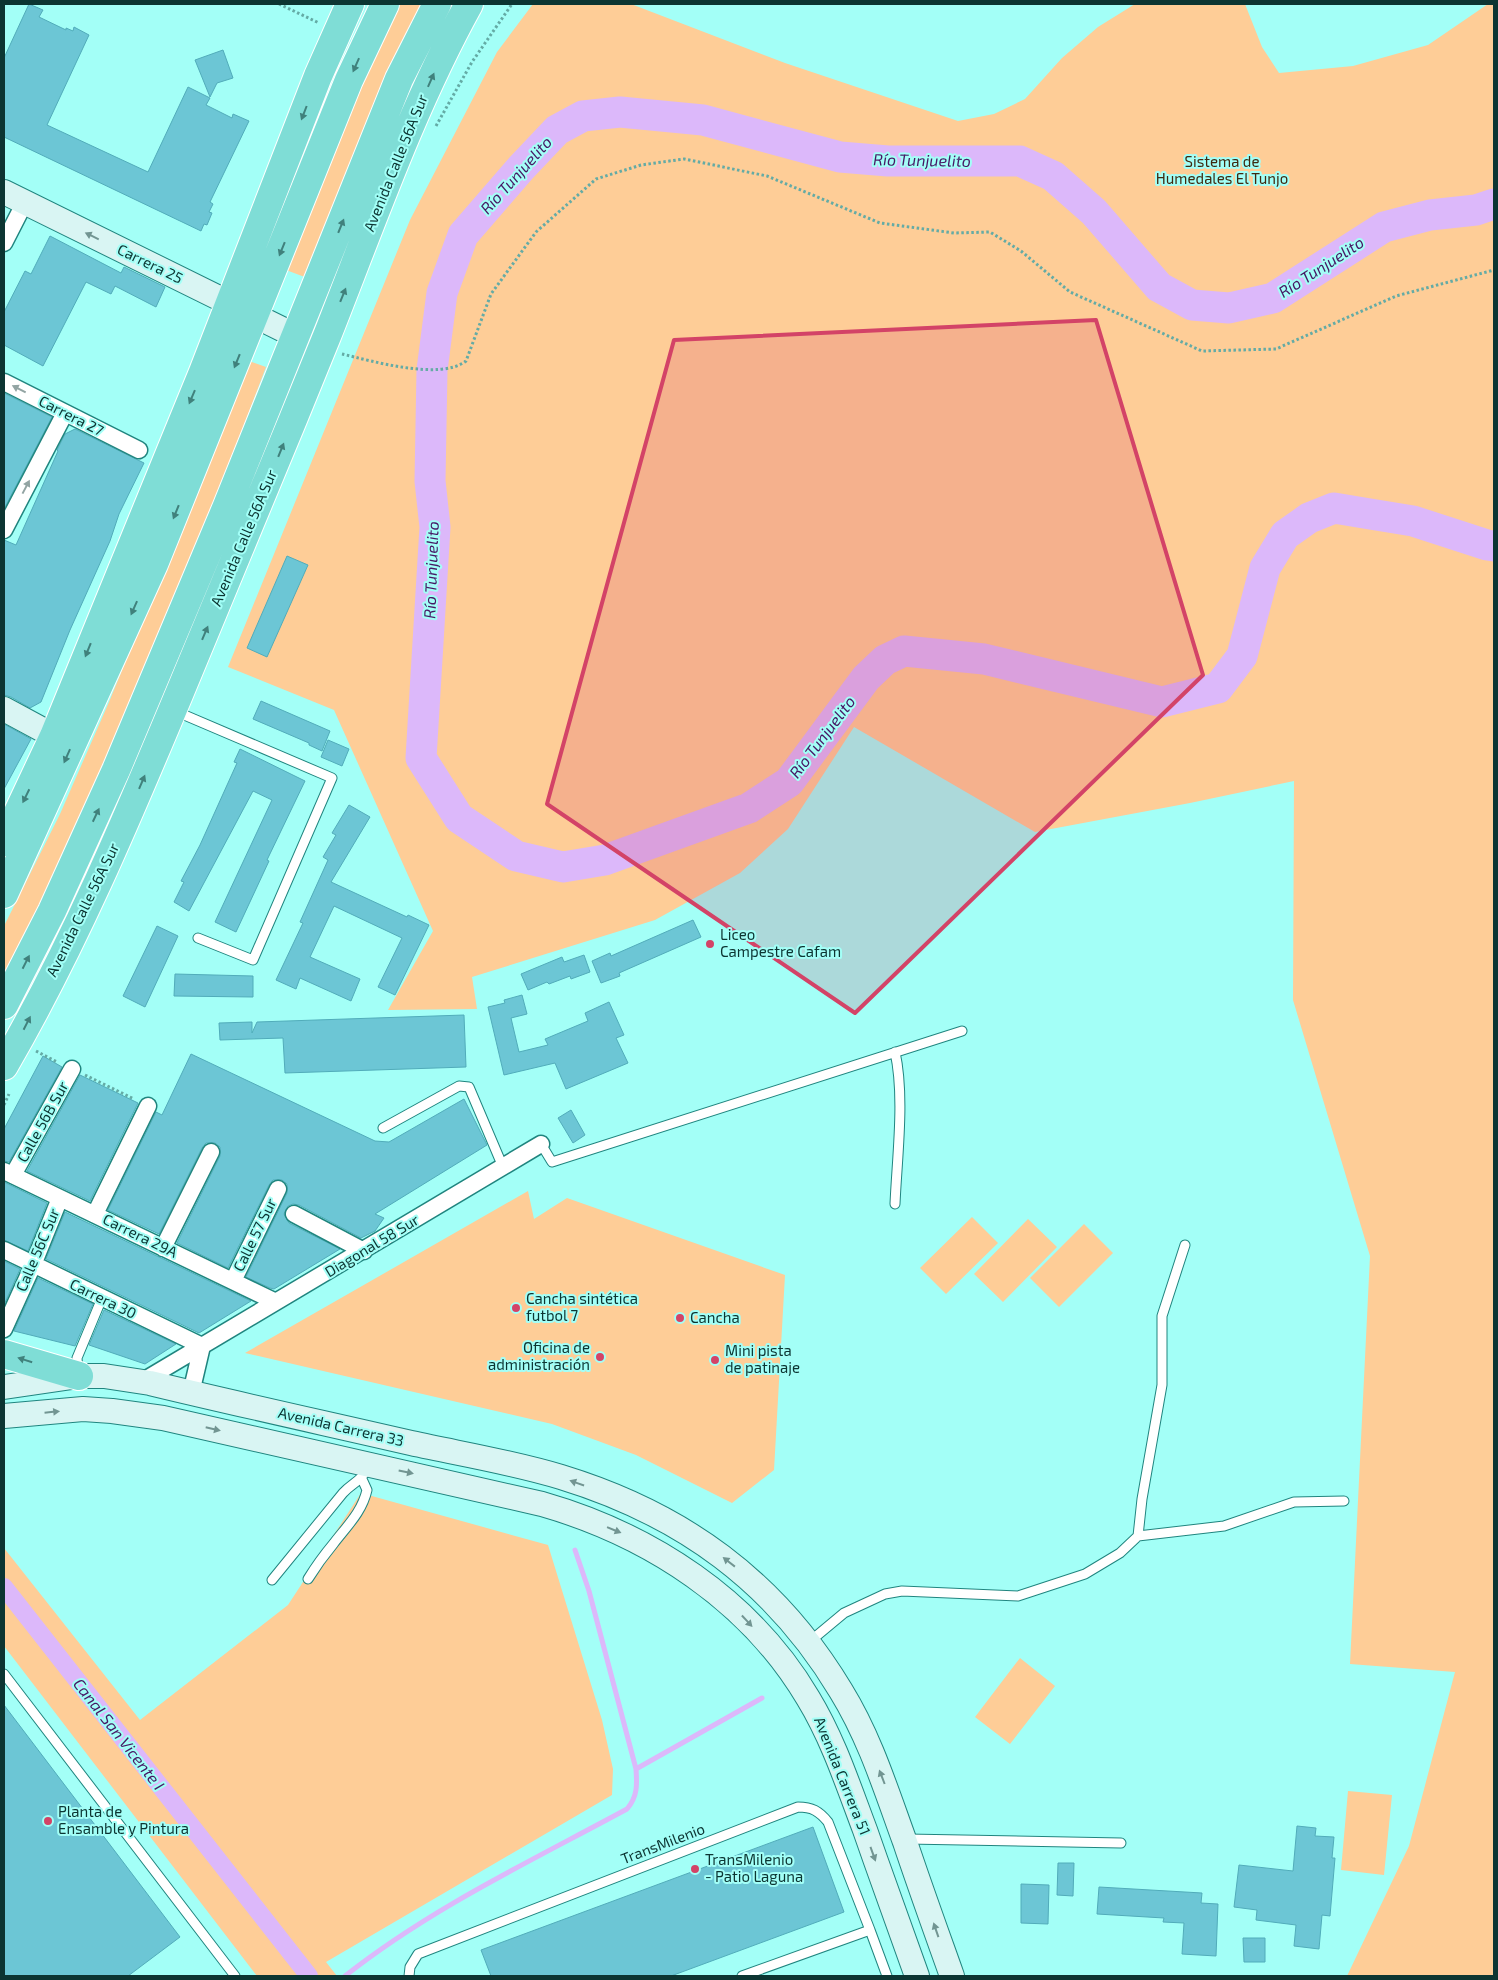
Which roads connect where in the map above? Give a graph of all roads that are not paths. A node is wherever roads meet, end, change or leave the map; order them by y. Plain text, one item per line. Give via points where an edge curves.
1 (350, 4) edge
2 (437, 4) edge
3 (469, 4) edge
4 (384, 5) edge
5 (326, 58) junction
6 (4, 192) edge
7 (26, 202) junction
8 (4, 243) edge
9 (230, 304) junction
10 (255, 316) junction
11 (296, 336) junction
12 (4, 382) edge
13 (65, 413) junction
14 (139, 450) dead end
15 (153, 491) junction
16 (4, 530) edge
17 (154, 564) junction
18 (190, 596) junction
19 (4, 709) edge
20 (172, 710) junction
21 (54, 736) junction
22 (4, 842) edge
23 (4, 894) edge
24 (198, 938) dead end
25 (4, 1005) edge
26 (962, 1031) dead end
27 (895, 1052) junction
28 (4, 1066) edge
29 (72, 1069) dead end
30 (148, 1106) dead end
31 (383, 1128) dead end
32 (541, 1144) joint
33 (211, 1152) dead end
34 (503, 1166) junction
35 (8, 1173) edge
36 (278, 1189) dead end
37 (60, 1198) junction
38 (895, 1204) dead end
39 (96, 1214) junction
40 (294, 1214) dead end
41 (1185, 1246) dead end
42 (163, 1248) junction
43 (4, 1250) edge
44 (364, 1251) junction
45 (33, 1265) junction
46 (233, 1281) junction
47 (102, 1298) junction
48 (276, 1302) junction
49 (4, 1329) edge
50 (202, 1346) junction
51 (4, 1354) edge
52 (79, 1376) junction
53 (142, 1381) junction
54 (4, 1387) edge
55 (191, 1393) junction
56 (83, 1409) junction
57 (4, 1416) edge
58 (185, 1423) junction
59 (366, 1472) junction
60 (1344, 1502) dead end
61 (569, 1512) joint
62 (1138, 1536) junction
63 (308, 1579) dead end
64 (272, 1580) dead end
65 (808, 1643) junction
66 (4, 1674) edge
67 (904, 1839) junction
68 (1121, 1843) dead end
69 (870, 1930) junction
70 (235, 1976) edge
71 (409, 1976) edge
72 (742, 1976) edge
73 (887, 1976) edge
74 (917, 1976) edge
75 (952, 1976) edge

1 - 5 highway
11 -> 2 highway, Avenida Calle 56A Sur via 399,79
20 -> 3 highway, Avenida Calle 56A Sur via 270,478 336,353 421,103
4 - 5 highway
4 -> 10 highway via 349,80
5 -> 9 highway
6 - 7 main road, Carrera 25
7 - 8 street
9 -> 7 main road, Carrera 25
9 - 10 main road, Carrera 25
9 -> 15 highway
10 - 11 main road, Carrera 25
10 -> 17 highway
11 - 18 highway, Avenida Calle 56A Sur
13 -> 12 street, Carrera 27
13 - 14 street, Carrera 27
16 -> 13 street
15 - 17 highway
15 -> 21 highway
17 -> 23 highway
18 - 20 highway
25 -> 18 highway, Avenida Calle 56A Sur via 52,911 108,788
19 - 21 main road
20 - 24 lane via 332,778 253,960
28 -> 20 highway, Avenida Calle 56A Sur via 117,841
21 -> 22 highway
26 - 27 lane
27 - 32 lane via 552,1162
27 - 38 lane via 900,1090
29 - 35 street, Calle 56B Sur
30 - 39 street
31 - 34 lane via 464,1085 469,1087
32 - 34 street, Diagonal 58 Sur
33 - 42 street
34 - 44 street, Diagonal 58 Sur
35 - 37 street, Carrera 29A
36 - 46 street, Calle 57 Sur
37 - 39 street, Carrera 29A
37 - 45 street, Calle 56C Sur
39 - 42 street, Carrera 29A
40 - 44 street
41 - 62 lane via 1162,1316 1162,1385
42 - 46 street, Carrera 29A
43 - 45 street, Carrera 30
44 - 48 street, Diagonal 58 Sur
45 - 47 street, Carrera 30
45 - 49 street, Calle 56C Sur
46 - 48 street, Carrera 29A
47 - 50 street, Carrera 30
47 - 52 lane via 77,1358
48 - 50 street, Diagonal 58 Sur
50 - 53 street, Diagonal 58 Sur
50 - 55 street
52 -> 51 highway
52 - 53 main road, Avenida Carrera 33
52 - 54 main road, Avenida Carrera 33
53 - 55 main road, Avenida Carrera 33
53 - 56 main road
55 - 58 main road
65 -> 55 main road, Avenida Carrera 33 via 758,1587 732,1564 705,1543 630,1503 559,1476
57 -> 56 main road, Avenida Carrera 33
56 - 58 main road, Avenida Carrera 33 via 135,1413
58 -> 59 main road, Avenida Carrera 33
59 -> 61 main road, Avenida Carrera 33 via 455,1483
59 - 63 lane via 367,1490 358,1512
59 - 64 lane via 343,1493
60 - 62 lane via 1294,1502 1224,1526
61 -> 74 main road, Avenida Carrera 51 via 624,1534 690,1572 742,1616 779,1657 808,1698 832,1745
62 - 65 lane via 1120,1553 1085,1574 1018,1596 902,1590 885,1594 844,1612
67 -> 65 main road via 863,1730 842,1692
66 - 70 lane
67 - 68 lane
75 -> 67 main road
69 - 71 lane, TransMilenio via 828,1822 820,1812 810,1807 798,1807 418,1954
69 - 72 lane
69 - 73 lane, TransMilenio

